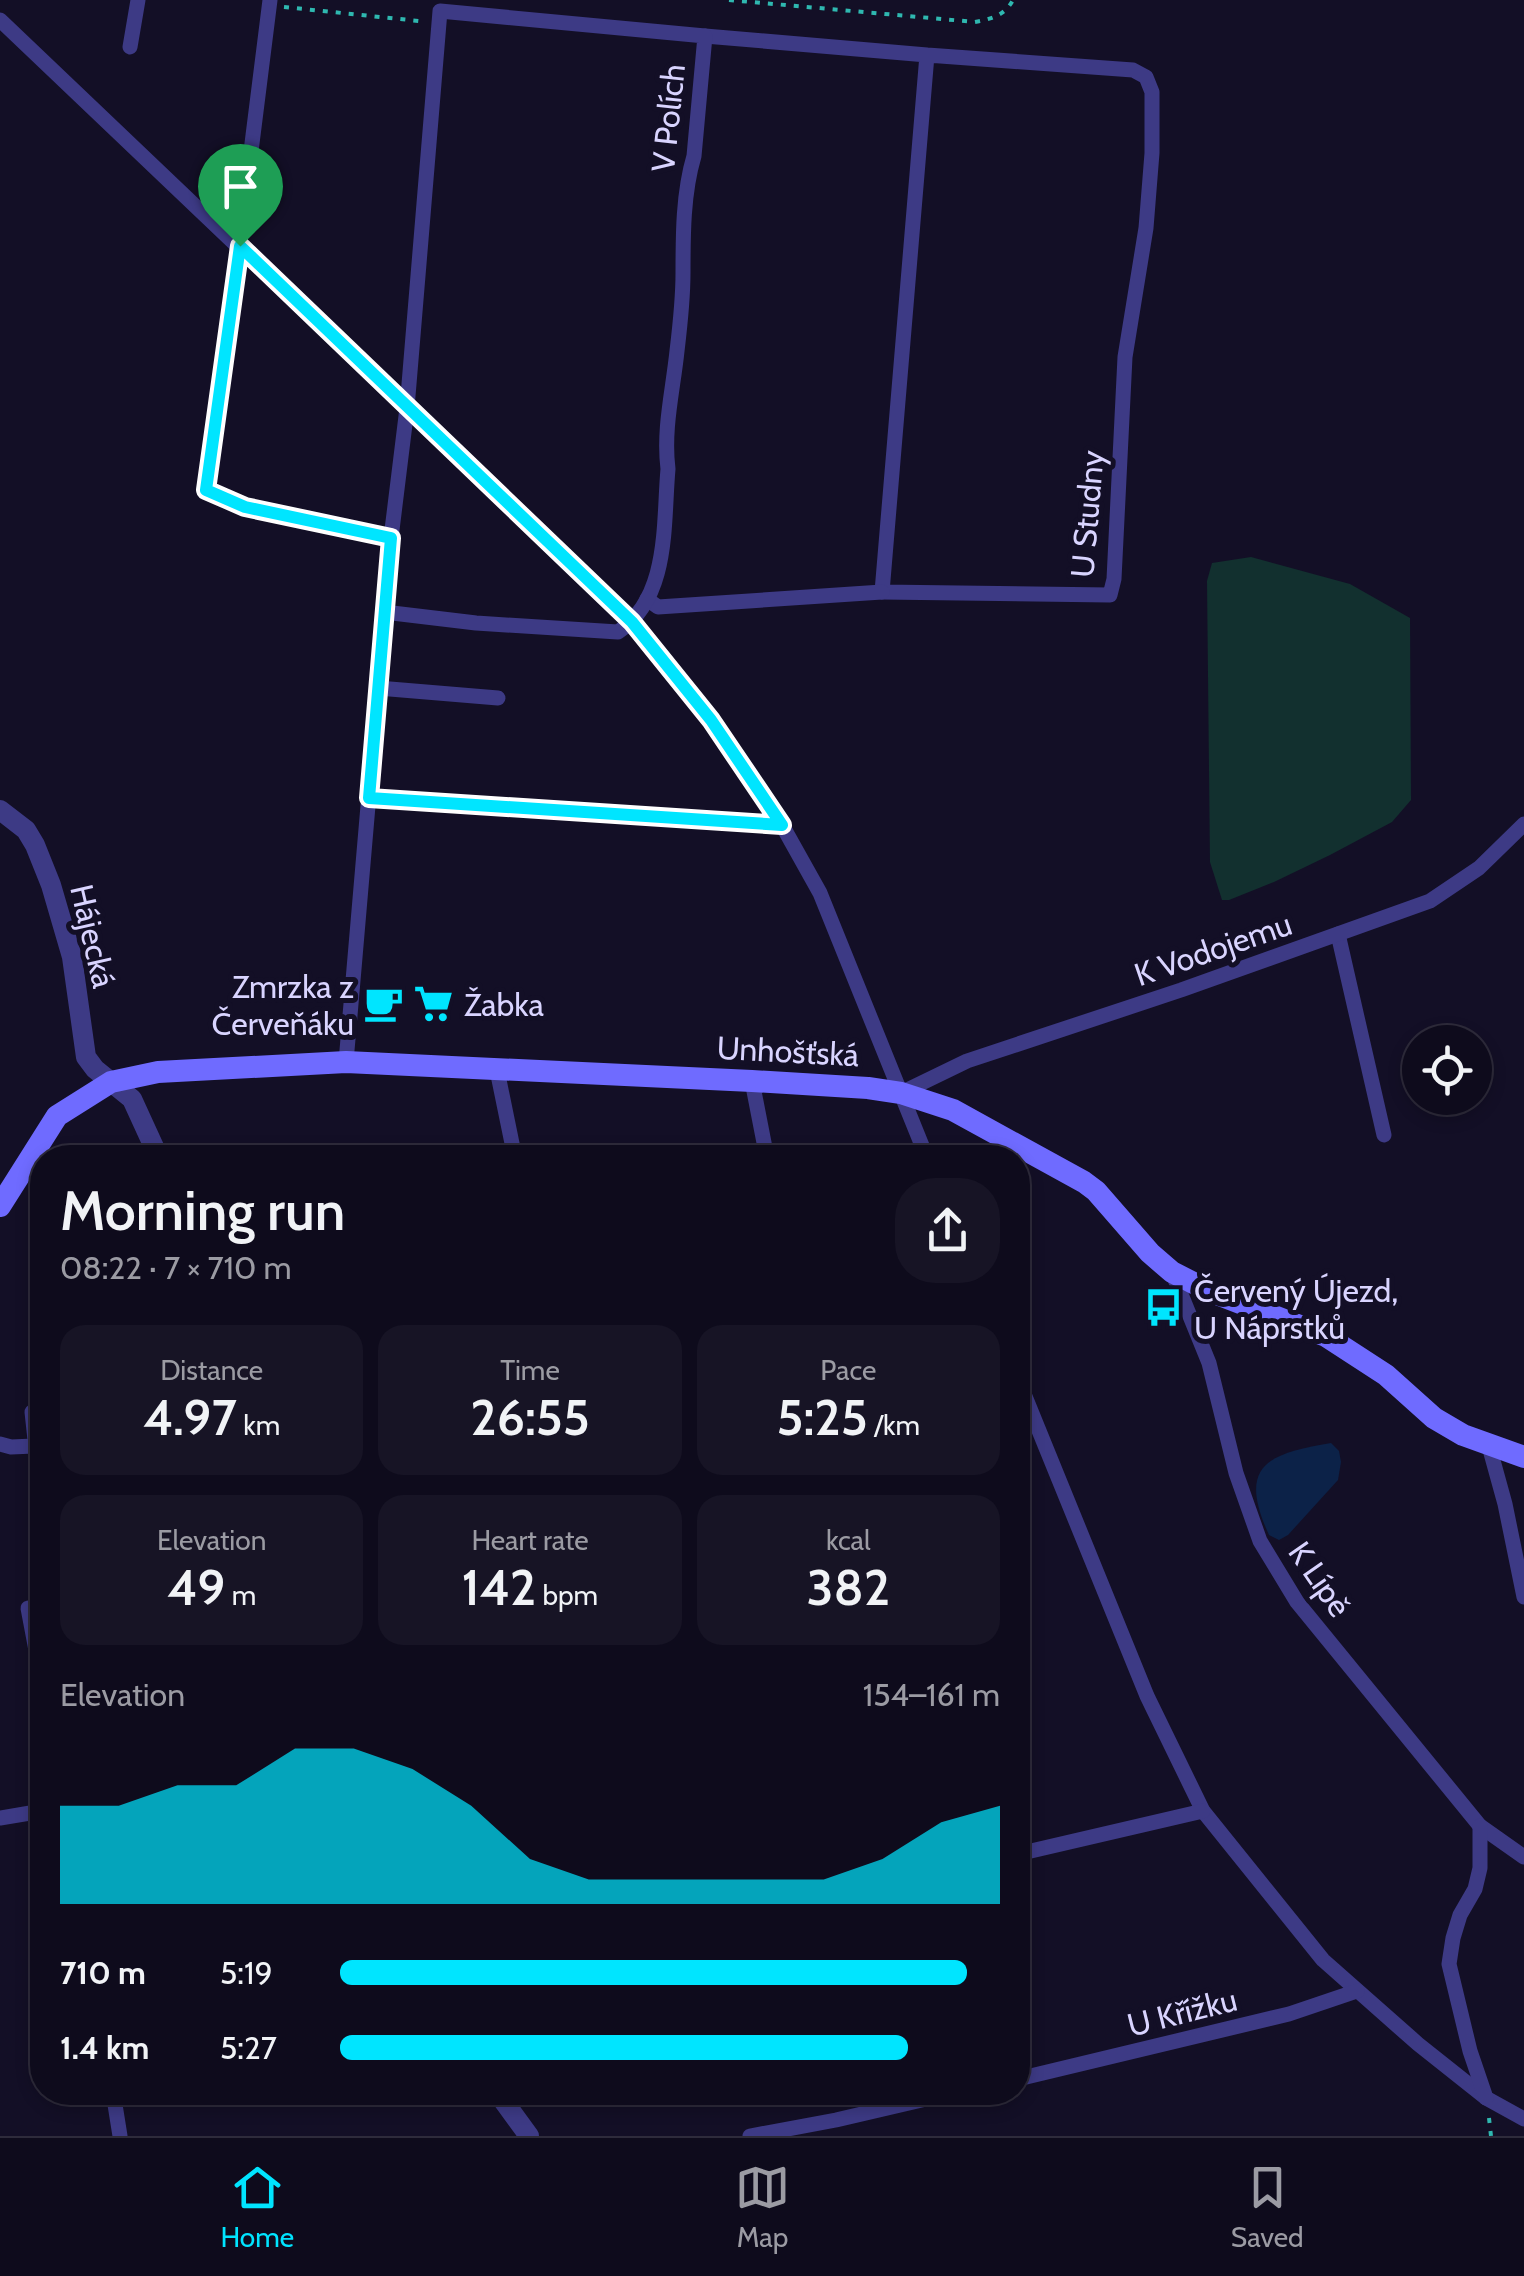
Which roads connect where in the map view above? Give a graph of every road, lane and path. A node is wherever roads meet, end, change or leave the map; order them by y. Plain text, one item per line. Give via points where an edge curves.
1 (138, 0) edge
2 (730, 0) edge
3 (1014, 0) edge
4 (270, 3) edge
5 (440, 11) junction
6 (0, 20) edge
7 (705, 36) junction
8 (130, 47) dead end
9 (927, 55) junction
10 (240, 246) junction
11 (407, 408) junction
12 (391, 538) junction
13 (882, 592) junction
14 (647, 599) junction
15 (384, 612) junction
16 (632, 622) junction
17 (378, 688) junction
18 (498, 698) dead end
19 (369, 798) junction
20 (0, 810) edge
21 (1524, 824) edge
22 (782, 825) junction
23 (1338, 934) junction
24 (346, 1062) junction
25 (497, 1070) junction
26 (752, 1081) junction
27 (111, 1082) junction
28 (901, 1093) junction
29 (1384, 1134) dead end
30 (39, 1145) edge
31 (152, 1145) edge
32 (512, 1145) edge
33 (764, 1145) edge
34 (922, 1145) edge
35 (1017, 1145) edge
36 (1030, 1152) edge
37 (30, 1159) edge
38 (0, 1206) edge
39 (1172, 1272) junction
40 (1030, 1408) edge
41 (0, 1444) edge
42 (30, 1446) edge
43 (1489, 1446) junction
44 (1524, 1457) edge
45 (1524, 1597) edge
46 (28, 1608) dead end
47 (30, 1619) edge
48 (1203, 1811) junction
49 (30, 1813) edge
50 (0, 1818) edge
51 (1480, 1826) junction
52 (1030, 1851) edge
53 (1524, 1857) edge
54 (1357, 1991) junction
55 (1030, 2075) edge
56 (1486, 2098) junction
57 (115, 2105) edge
58 (506, 2105) edge
59 (900, 2105) edge
60 (1524, 2119) edge
61 (120, 2136) edge
62 (529, 2136) edge
63 (750, 2136) edge

1 - 8 street
2 - 3 path via 975,22 995,18
4 - 5 path via 419,21
4 - 10 street
5 - 7 street, V Polích
5 - 11 street
6 - 10 street
7 - 9 street, U Studny
7 - 14 street, V Polích via 658,576
9 - 13 street
9 - 13 street, U Studny via 1133,70 1146,77 1152,153 1146,228 1125,358 1110,595
10 - 11 street
10 - 12 street via 206,490 245,507
11 - 12 street
11 - 16 street
12 - 15 street
13 - 14 street via 658,607
14 - 16 street, V Polích
15 - 16 street via 618,632
15 - 17 street
16 - 22 street via 711,720
17 - 18 street
17 - 19 street
19 - 22 street
19 - 24 street
20 - 27 street, Hájecká via 26,830 52,885 70,948 86,1057
21 - 23 street, K Vodojemu via 1479,868 1430,901
22 - 28 street via 820,893
23 - 28 street, K Vodojemu via 967,1062
23 - 29 street
24 - 25 main road, Unhošťská
24 - 27 main road, Unhošťská via 158,1072
25 - 26 main road, Unhošťská
25 - 32 street
26 - 28 main road, Unhošťská
26 - 33 street
27 - 30 main road, Unhošťská via 57,1116
27 - 31 street, Hájecká via 135,1104
28 - 34 street
28 - 35 main road, Unhošťská via 953,1110
36 - 39 main road, Unhošťská via 1096,1191
37 - 38 main road, Unhošťská
39 - 43 main road, Unhošťská via 1326,1336 1386,1375 1434,1418
39 - 51 street, K Lípě via 1208,1363 1260,1541 1297,1602
40 - 48 street via 1147,1696
41 - 42 street
43 - 44 main road, Unhošťská
43 - 45 street
46 - 47 street
48 - 52 street
48 - 54 street via 1323,1960
49 - 50 street
51 - 53 street, K Lípě
51 - 56 street via 1480,1868 1449,1964
54 - 55 street, U Křížku via 1289,2014
54 - 56 street
56 - 60 street
57 - 61 street
58 - 62 street
59 - 63 street

